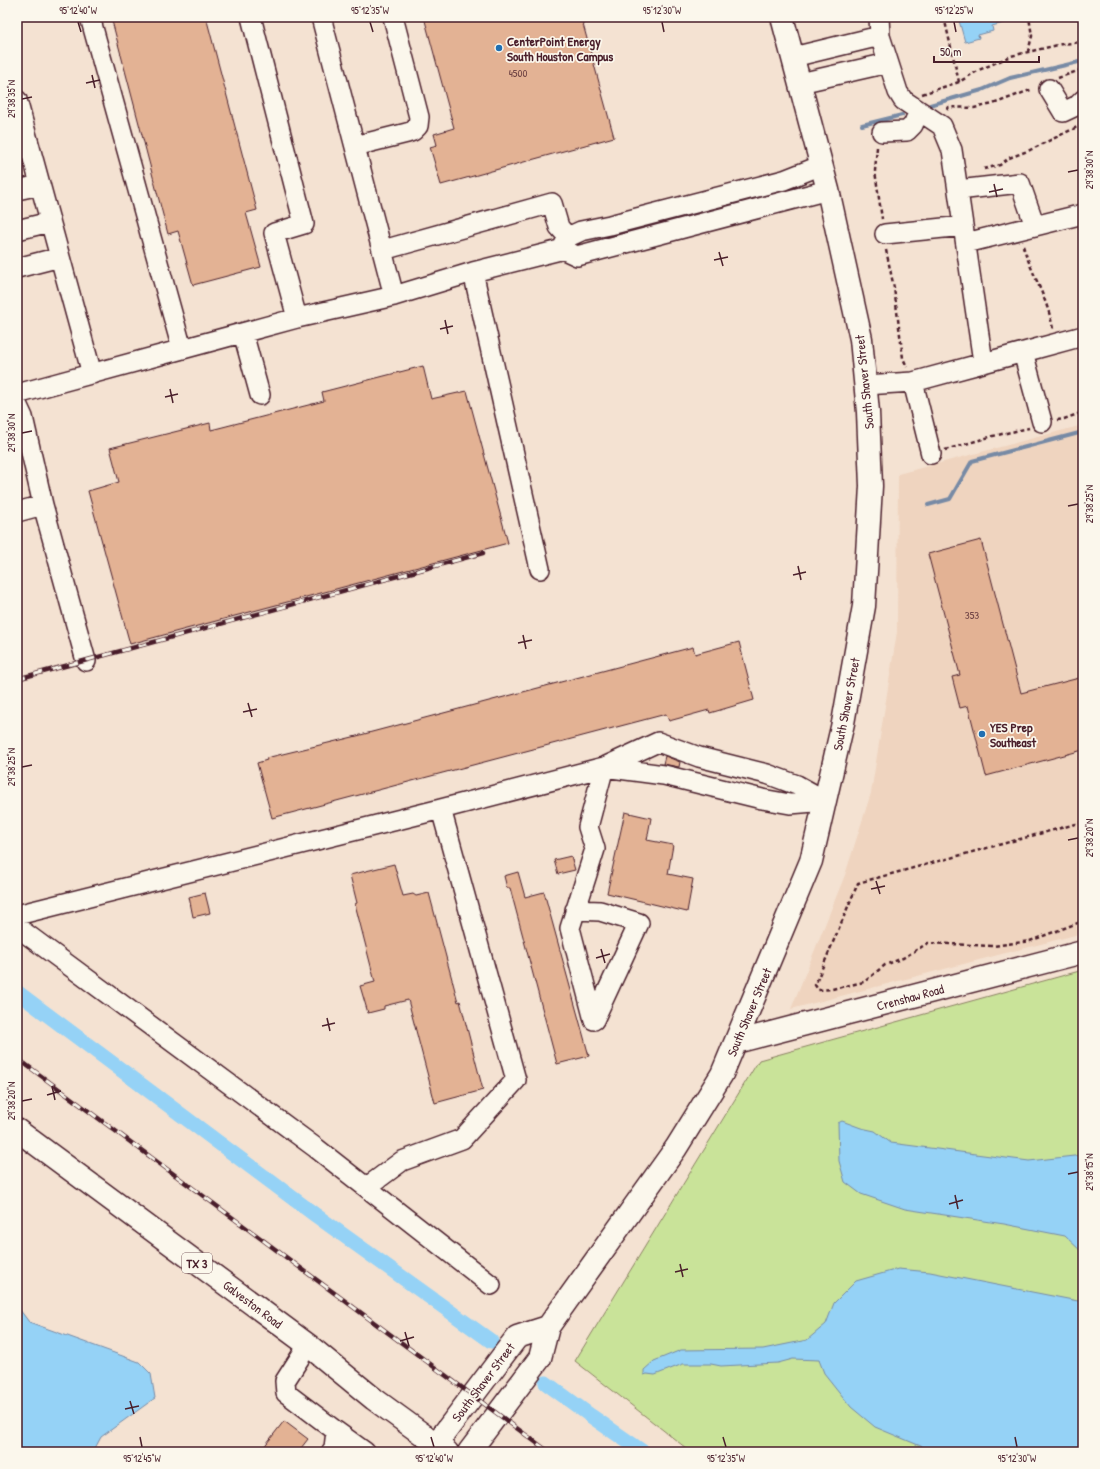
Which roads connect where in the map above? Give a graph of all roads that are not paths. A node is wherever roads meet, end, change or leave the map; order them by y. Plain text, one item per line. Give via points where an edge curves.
1 (90, 17) edge
2 (251, 17) edge
3 (321, 17) edge
4 (393, 17) edge
5 (782, 17) edge
6 (879, 17) edge
7 (880, 36) junction
8 (793, 58) junction
9 (888, 63) junction
10 (800, 83) junction
11 (1045, 86) road end
12 (1083, 100) edge
13 (18, 104) edge
14 (918, 111) junction
15 (882, 132) road end
16 (356, 146) junction
17 (23, 147) edge
18 (822, 165) junction
19 (40, 185) junction
20 (17, 190) edge
21 (828, 190) junction
22 (958, 190) junction
23 (742, 191) junction
24 (747, 212) junction
25 (1083, 214) edge
26 (50, 222) junction
27 (1026, 228) junction
28 (17, 230) edge
29 (885, 234) road end
30 (965, 235) junction
31 (565, 243) junction
32 (383, 250) junction
33 (60, 257) junction
34 (17, 268) edge
35 (473, 272) junction
36 (394, 296) junction
37 (297, 318) junction
38 (243, 333) junction
39 (1083, 336) edge
40 (182, 349) junction
41 (1023, 352) junction
42 (983, 362) junction
43 (92, 374) junction
44 (913, 382) junction
45 (865, 385) junction
46 (17, 394) edge
47 (260, 395) dead end
48 (17, 404) edge
49 (1042, 422) road end
50 (931, 454) road end
51 (43, 505) junction
52 (17, 512) edge
53 (540, 569) dead end
54 (86, 660) dead end
55 (699, 757) junction
56 (604, 767) junction
57 (767, 774) junction
58 (695, 783) junction
59 (762, 800) junction
60 (826, 801) junction
61 (441, 810) junction
62 (576, 910) junction
63 (17, 915) edge
64 (17, 927) edge
65 (1083, 952) edge
66 (736, 1042) junction
67 (17, 1130) edge
68 (366, 1187) junction
69 (491, 1285) dead end
70 (548, 1327) junction
71 (308, 1345) junction
72 (336, 1431) junction
73 (438, 1449) edge
74 (331, 1452) edge
75 (365, 1452) edge
76 (469, 1452) edge

1 - 40 lane
2 - 37 lane via 304,224 274,233
3 - 16 lane
4 - 16 lane via 419,117 418,126 407,133
5 - 8 main road, South Shaver Street
6 - 7 lane
7 - 8 lane
7 - 9 lane
8 - 10 main road, South Shaver Street
9 - 10 lane
9 - 14 lane via 898,92 903,100
10 - 18 main road, South Shaver Street
11 - 12 lane via 1063,112
13 - 17 lane
14 - 15 lane via 914,125 907,131
14 - 22 lane via 942,126 952,150
16 - 32 lane
17 - 19 lane
18 - 21 main road, South Shaver Street
18 - 23 lane via 784,180
19 - 20 lane
19 - 26 lane
21 - 24 lane
21 - 45 main road, South Shaver Street via 861,339
22 - 27 lane via 1020,183
22 - 30 lane
23 - 24 lane
23 - 31 lane via 581,231
24 - 31 lane via 577,256
25 - 27 lane
26 - 28 lane
26 - 33 lane
27 - 30 lane
29 - 30 lane
30 - 42 lane
31 - 32 lane via 552,203
31 - 35 lane
32 - 36 lane
33 - 34 lane
33 - 43 lane
35 - 36 lane
35 - 53 lane
36 - 37 lane
37 - 38 lane
38 - 40 lane
38 - 47 lane
39 - 41 lane
40 - 43 lane
41 - 42 lane
41 - 49 lane
42 - 44 lane
43 - 46 lane
44 - 45 lane
44 - 50 lane
45 - 60 main road, South Shaver Street via 871,486 864,606
48 - 51 lane via 23,417
51 - 52 lane
51 - 54 lane
55 - 56 lane via 658,742
55 - 57 lane
55 - 58 lane
56 - 58 lane via 664,775
56 - 61 lane
56 - 62 lane via 588,827 595,849
57 - 59 lane
57 - 60 lane via 797,785
58 - 59 lane
59 - 60 lane via 790,804
60 - 66 main road, South Shaver Street via 811,861
61 - 63 lane
61 - 68 lane via 516,1080 462,1139 402,1161
62 - 62 lane via 570,928 594,1020 639,923 600,911
64 - 68 lane
65 - 66 main road, Crenshaw Road
66 - 70 main road, South Shaver Street via 722,1074 676,1148
67 - 71 main road, Galveston Road / TX 3
68 - 69 lane
70 - 73 main road, South Shaver Street via 517,1337
70 - 76 main road, South Shaver Street via 540,1358
71 - 72 lane via 285,1382 286,1393
71 - 73 main road, Galveston Road / TX 3
72 - 74 lane
72 - 75 lane

